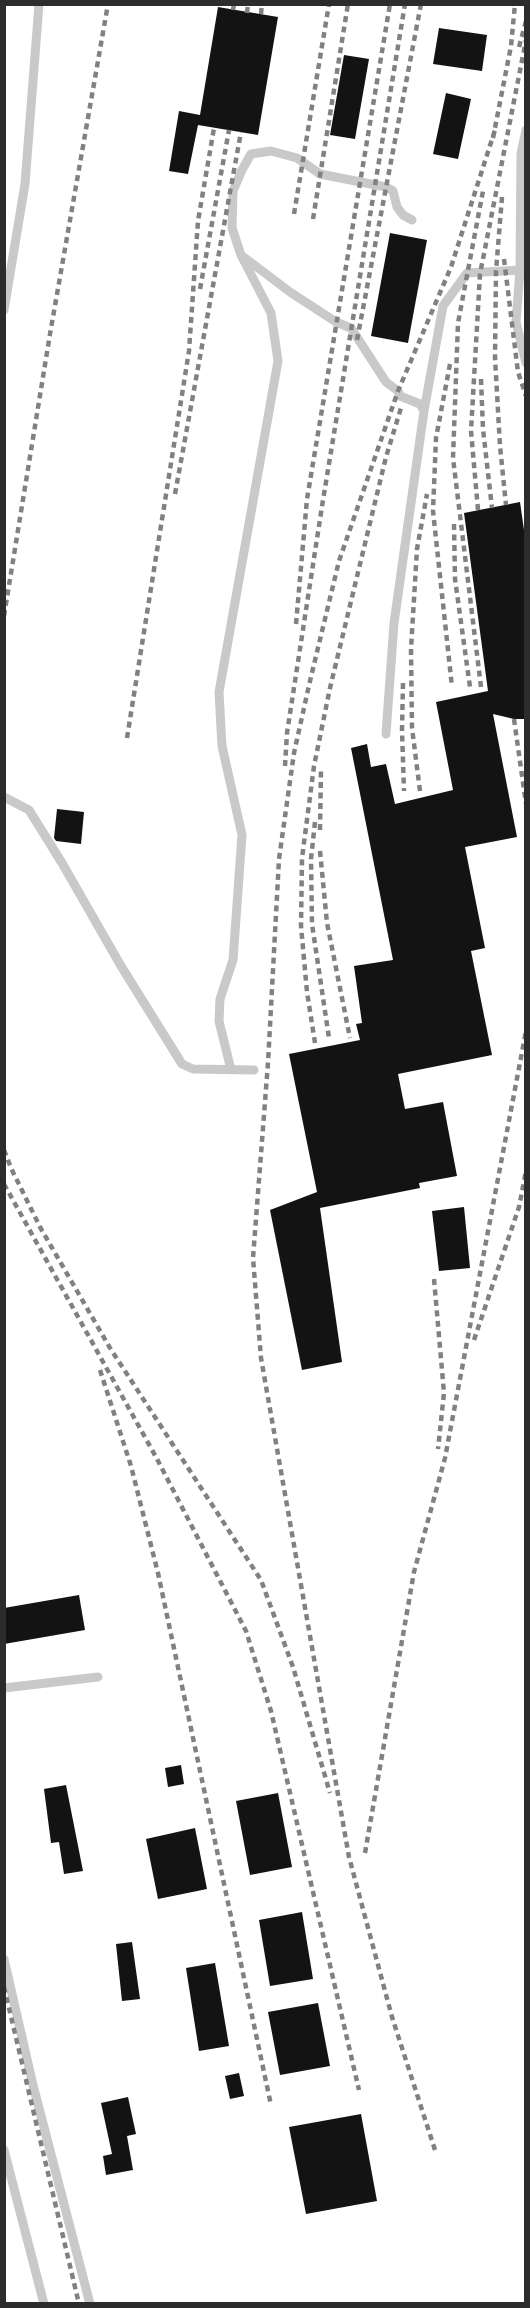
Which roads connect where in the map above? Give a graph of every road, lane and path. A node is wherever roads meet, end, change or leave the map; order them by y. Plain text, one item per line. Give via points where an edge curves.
1 (39, 4) edge
2 (525, 130) edge
3 (412, 220) dead end
4 (241, 255) junction
5 (520, 270) junction
6 (4, 310) edge
7 (525, 363) edge
8 (424, 411) junction
9 (386, 734) dead end
10 (4, 797) edge
11 (231, 1070) junction
12 (254, 1070) dead end
13 (98, 1677) dead end
14 (4, 1688) edge
15 (4, 1959) edge
16 (4, 2150) edge
17 (44, 2304) edge
18 (90, 2304) edge

1 - 6 lane via 25,184
2 - 5 lane via 521,154
3 - 4 lane via 403,215 393,191 386,187 320,174 285,153 257,151 251,154 233,191 232,228
4 - 8 lane via 290,292 351,328 386,382
4 - 11 lane via 271,313 278,361 219,692 222,746 242,835 233,960 220,999 219,1021
5 - 7 lane via 516,322
5 - 8 lane via 467,273 443,306
8 - 9 lane via 394,623
10 - 11 lane via 29,810 182,1064 193,1069
11 - 12 lane
13 - 14 lane
15 - 18 lane
16 - 17 lane

